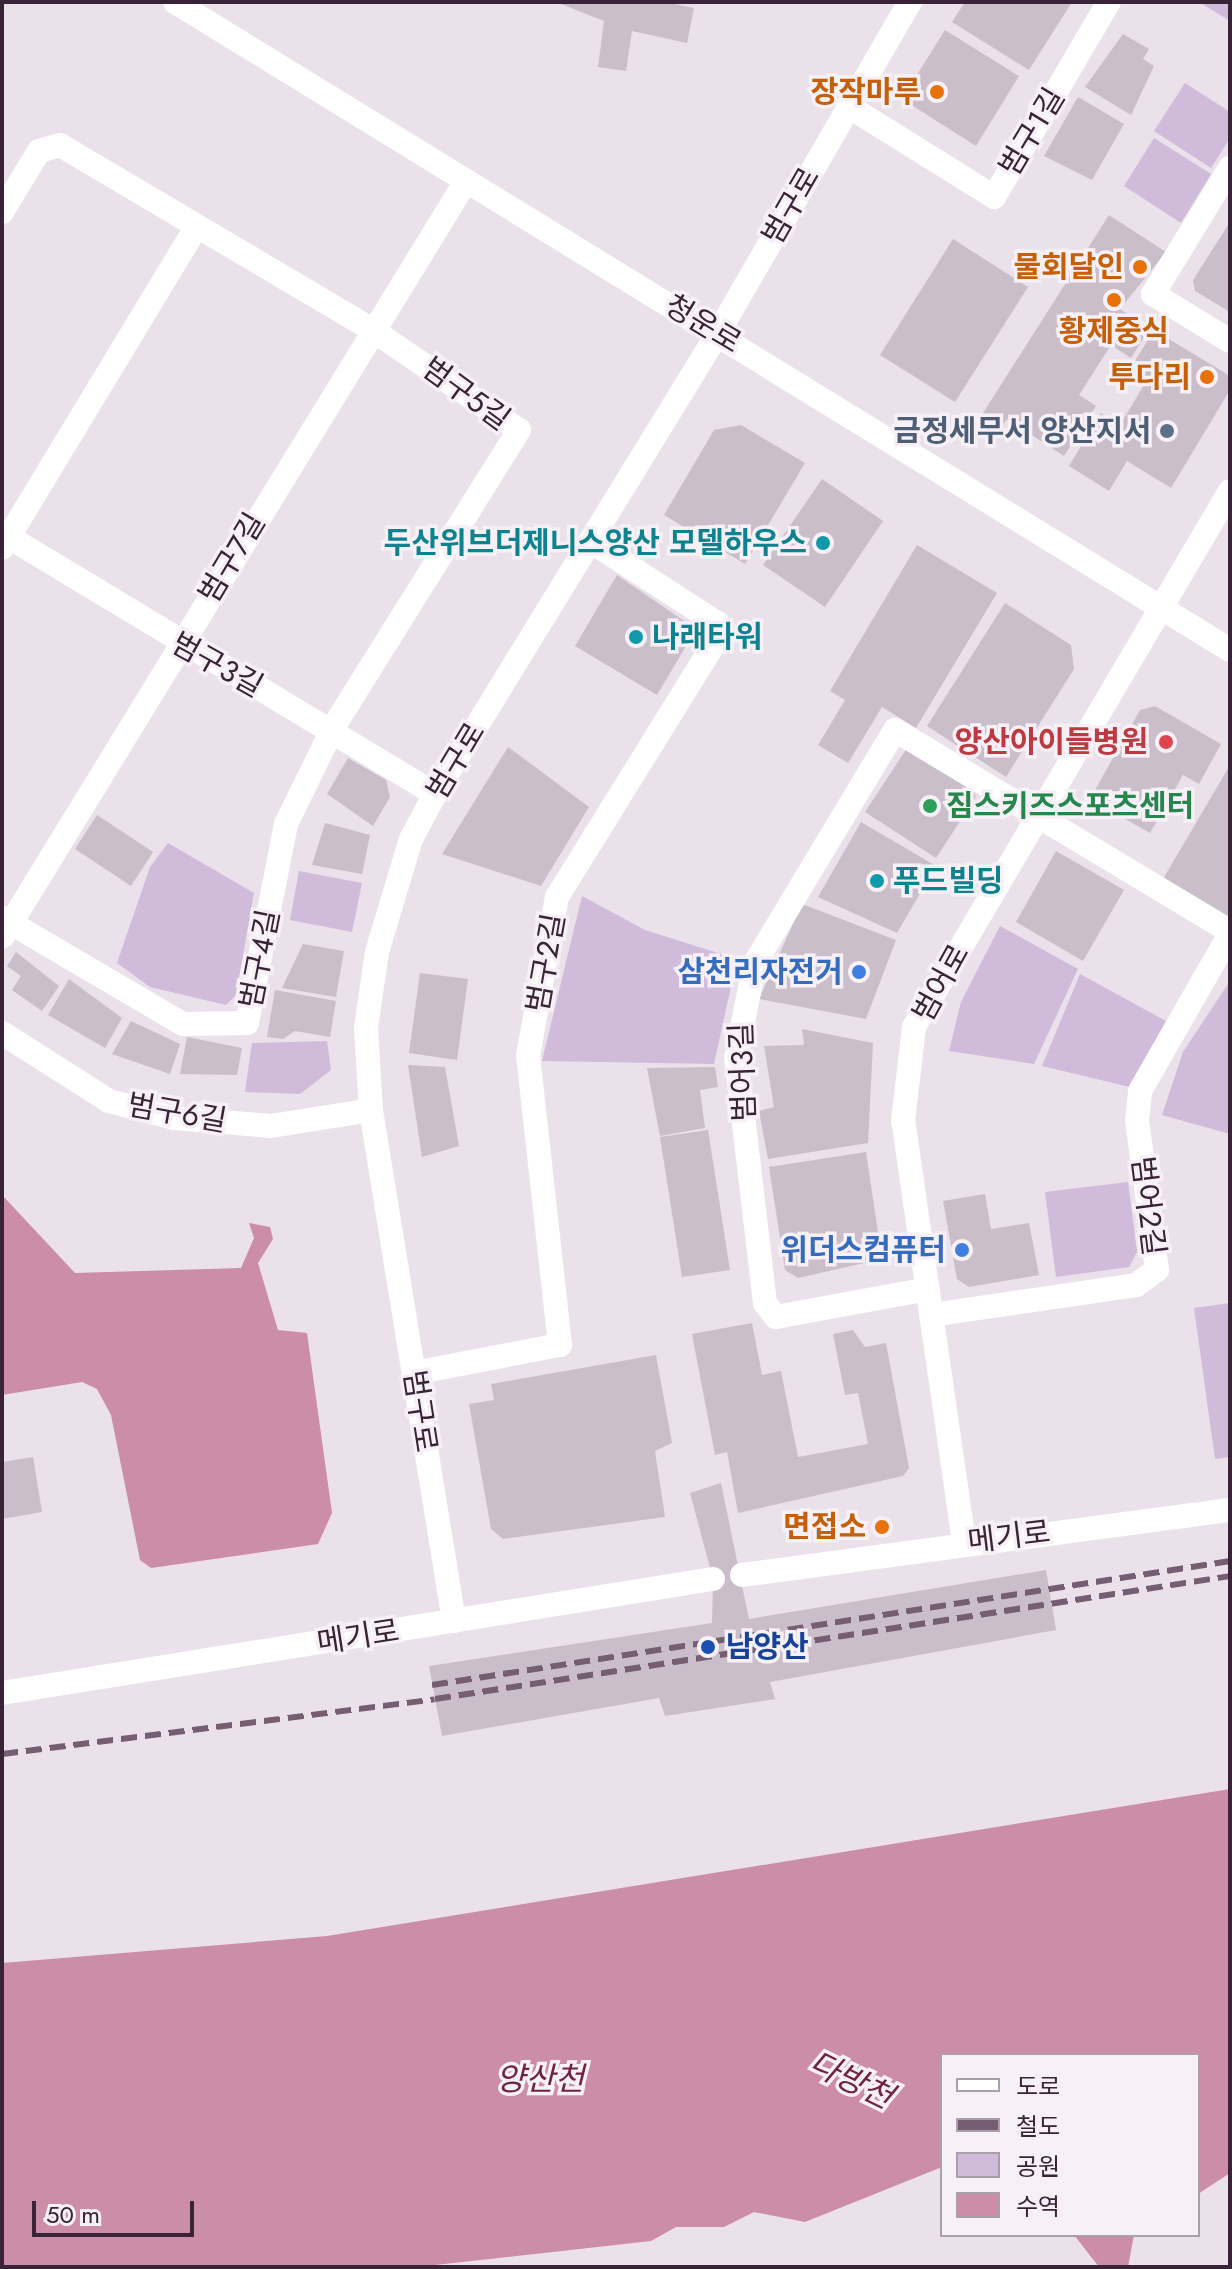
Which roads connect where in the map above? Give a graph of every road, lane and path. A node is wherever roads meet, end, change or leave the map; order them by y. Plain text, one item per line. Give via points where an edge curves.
1 (175, 2) edge
2 (910, 2) edge
3 (1109, 2) edge
4 (848, 106) junction
5 (1230, 168) edge
6 (466, 181) junction
7 (2, 212) edge
8 (197, 226) junction
9 (371, 329) junction
10 (718, 333) junction
11 (1230, 341) edge
12 (1230, 491) edge
13 (4, 539) edge
14 (592, 542) junction
15 (1159, 602) junction
16 (179, 645) junction
17 (1230, 650) edge
18 (333, 728) junction
19 (435, 794) junction
20 (1036, 816) junction
21 (5, 926) edge
22 (1230, 932) edge
23 (2, 1033) edge
24 (371, 1110) junction
25 (928, 1289) junction
26 (931, 1315) junction
27 (414, 1373) junction
28 (1230, 1510) edge
29 (964, 1542) junction
30 (742, 1575) dead end
31 (713, 1579) dead end
32 (454, 1621) junction
33 (2, 1693) edge

1 - 6 street, 청운로
2 - 4 street, 범구로
3 - 4 street, 범구1길 via 994,197
4 - 10 street, 범구로
5 - 11 street via 1153,294
6 - 9 street, 범구7길
6 - 10 street, 청운로
7 - 8 street, 범구5길 via 39,151 60,145
8 - 9 street, 범구5길
8 - 13 street
9 - 16 street, 범구7길
9 - 18 street, 범구5길 via 519,430
10 - 14 street, 범구로
10 - 15 street, 청운로
12 - 15 street, 범어로
13 - 16 street, 범구3길
14 - 19 street, 범구로
14 - 27 street, 범구2길 via 717,623 712,647 557,897 528,1056 560,1345
15 - 17 street, 청운로
15 - 20 street, 범어로
16 - 18 street, 범구3길
16 - 21 street, 범구7길
18 - 19 street, 범구3길
18 - 21 street, 범구4길 via 286,824 247,1023 183,1024
19 - 24 street, 범구로 via 411,839 377,952 366,1028
20 - 22 street, 범어2길
20 - 25 street, 범어로 via 914,1027 903,1121
20 - 25 street, 범어3길 via 895,730 755,963 740,1010 736,1057 765,1303 776,1317
22 - 26 street, 범어2길 via 1140,1091 1137,1121 1157,1270 1136,1285
23 - 24 street, 범구6길 via 109,1101 174,1118 271,1126
24 - 27 street, 범구로
25 - 26 street, 범어로
26 - 29 street, 범어로
27 - 32 street, 범구로
28 - 29 street, 메기로
29 - 30 street, 메기로
31 - 32 street, 메기로
32 - 33 street, 메기로

